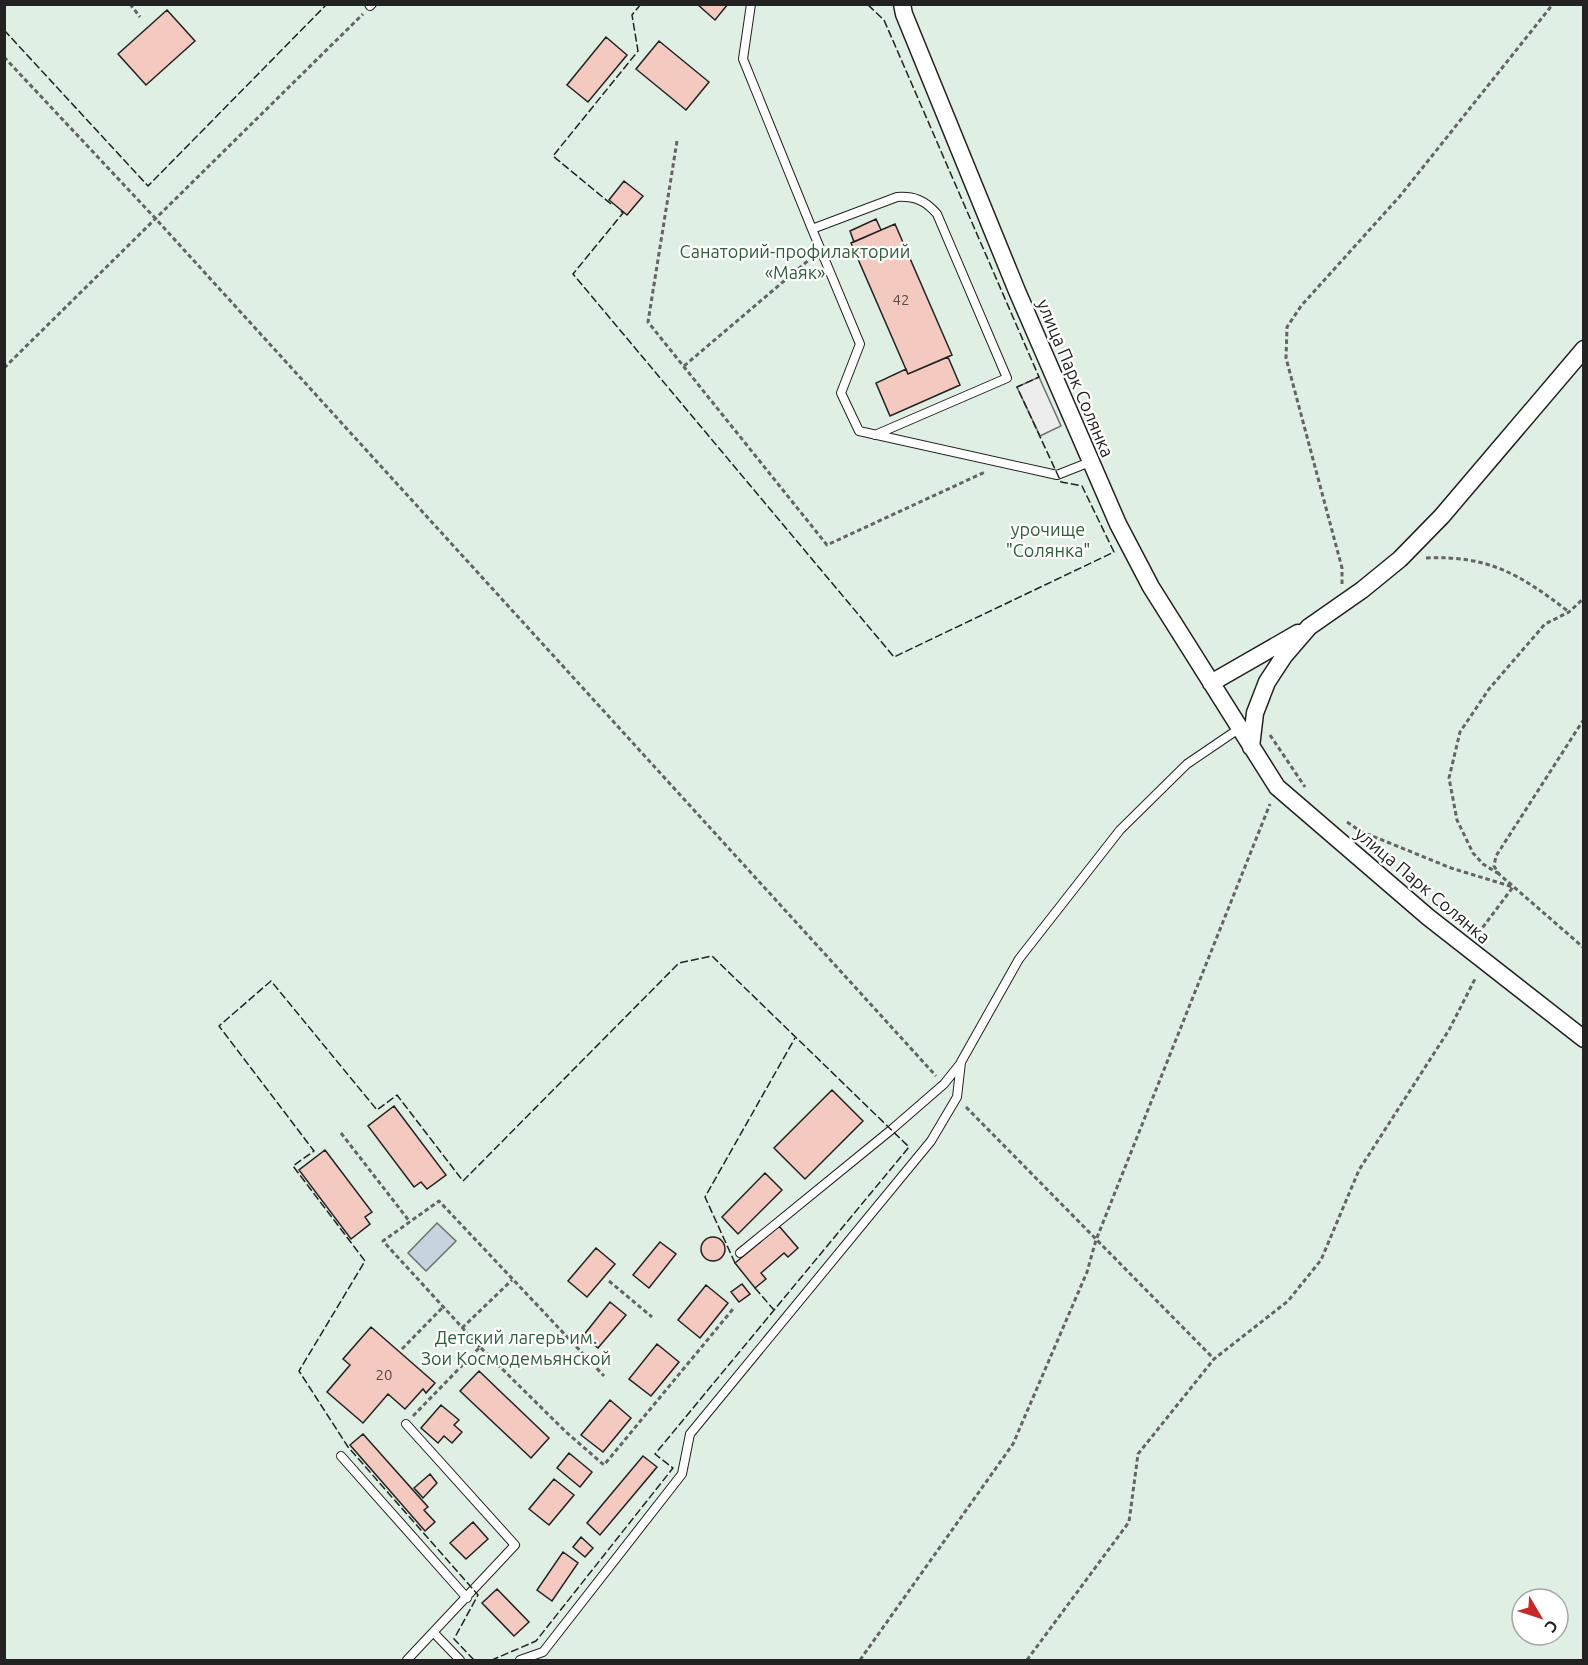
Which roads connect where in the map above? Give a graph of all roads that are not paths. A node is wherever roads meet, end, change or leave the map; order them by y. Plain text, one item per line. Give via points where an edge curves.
1 (751, 4) edge
2 (902, 4) edge
3 (812, 230) junction
4 (1584, 349) edge
5 (875, 435) junction
6 (1090, 462) junction
7 (1309, 627) junction
8 (1211, 683) junction
9 (1240, 728) junction
10 (1251, 747) junction
11 (1584, 1039) edge
12 (961, 1062) junction
13 (740, 1253) dead end
14 (406, 1424) road end
15 (341, 1456) dead end
16 (467, 1598) junction
17 (434, 1634) junction
18 (407, 1660) edge
19 (460, 1660) edge
20 (520, 1660) edge

1 - 3 lane via 743,59
2 - 6 street, улица Парк Солянка
3 - 5 lane via 860,344 841,393 858,431
3 - 5 lane via 897,197 909,196 930,205 937,213 1007,378
4 - 7 street via 1442,516 1400,559
5 - 6 lane via 1057,475
6 - 8 street, улица Парк Солянка via 1151,587
7 - 8 street
7 - 10 street via 1267,682 1255,712
8 - 9 street, улица Парк Солянка
9 - 10 street, улица Парк Солянка
9 - 12 lane via 1187,764 1120,830 1019,959
10 - 11 street, улица Парк Солянка via 1277,787 1428,917
12 - 13 lane via 944,1084 891,1130
12 - 20 lane via 957,1097 931,1141 690,1434 682,1474 543,1652
14 - 16 lane via 515,1545
15 - 16 lane
16 - 17 lane
17 - 18 lane
17 - 19 lane

